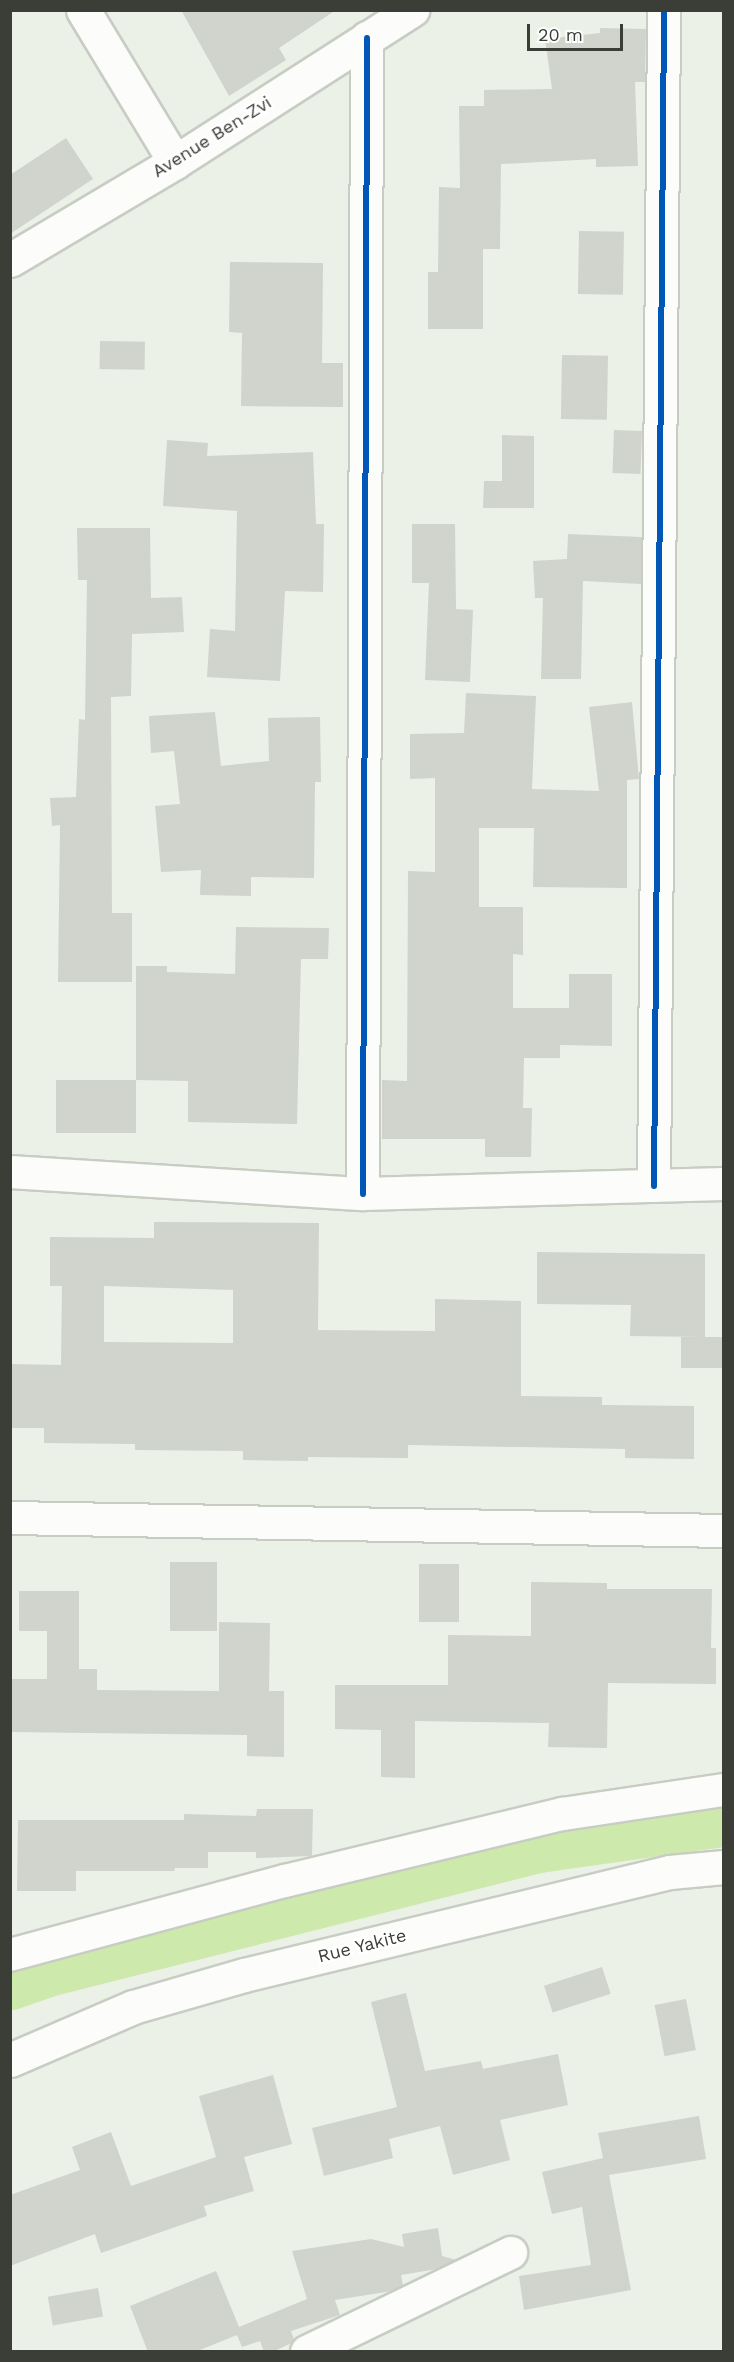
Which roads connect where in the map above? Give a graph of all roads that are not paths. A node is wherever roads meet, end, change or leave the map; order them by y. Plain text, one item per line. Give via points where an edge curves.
1 (82, 10) edge
2 (412, 10) edge
3 (664, 10) edge
4 (367, 38) junction
5 (175, 162) junction
6 (10, 260) edge
7 (10, 1172) edge
8 (723, 1184) edge
9 (654, 1186) junction
10 (363, 1194) junction
11 (10, 1518) edge
12 (723, 1531) edge
13 (723, 1790) edge
14 (723, 1867) edge
15 (10, 1955) edge
16 (10, 2060) edge
17 (511, 2253) dead end
18 (307, 2352) edge

1 - 5 main road
2 - 4 main road, Avenue Ben-Zvi
3 - 9 street
4 - 5 main road, Avenue Ben-Zvi
4 - 10 street
5 - 6 main road, Avenue Ben-Zvi
7 - 10 street
8 - 9 street
9 - 10 street
11 - 12 street
13 - 15 street via 552,1817 285,1881
14 - 16 main road, Rue Yakite via 670,1872 244,1975 133,2007
17 - 18 street

